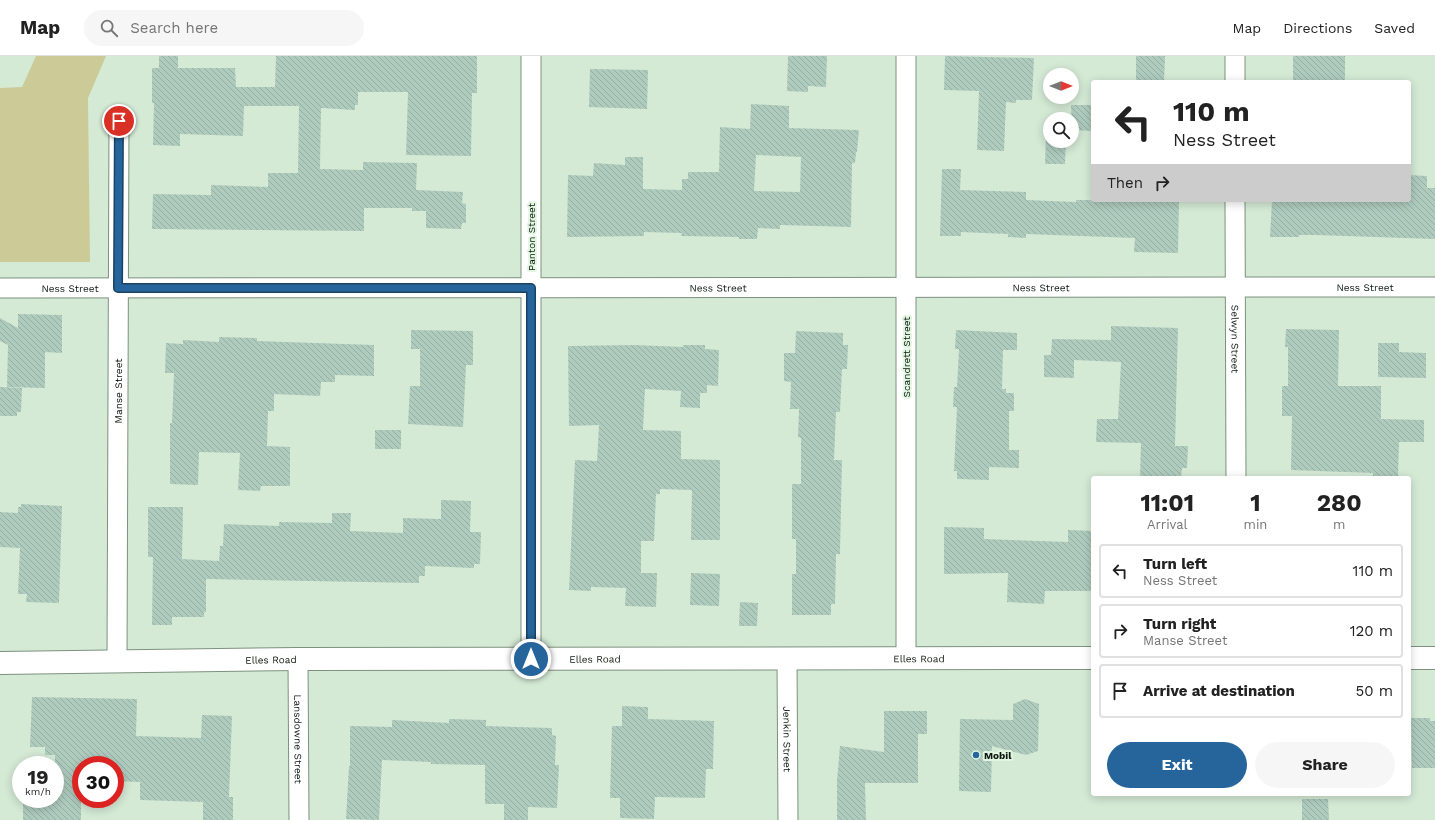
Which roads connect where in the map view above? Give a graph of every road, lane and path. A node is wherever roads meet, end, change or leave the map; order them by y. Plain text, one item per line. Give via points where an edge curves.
1 (531, 56) edge
2 (906, 56) edge
3 (1235, 56) edge
4 (1235, 80) edge
5 (119, 121) dead end
6 (1235, 202) edge
7 (1235, 287) junction
8 (1435, 287) edge
9 (0, 288) edge
10 (118, 288) junction
11 (531, 288) junction
12 (905, 288) junction
13 (1236, 476) edge
14 (1091, 658) edge
15 (1411, 658) edge
16 (1435, 658) edge
17 (298, 659) junction
18 (531, 659) junction
19 (787, 659) junction
20 (906, 659) junction
21 (117, 660) junction
22 (0, 663) edge
23 (299, 820) edge
24 (788, 820) edge

1 - 11 street, Panton Street
2 - 12 street, Scandrett Street
3 - 4 street
5 - 10 street, Manse Street
6 - 7 street, Selwyn Street
7 - 8 street, Ness Street
7 - 12 street, Ness Street
7 - 13 street, Selwyn Street
9 - 10 street, Ness Street
10 - 11 street, Ness Street
10 - 21 street, Manse Street
11 - 12 street, Ness Street
11 - 18 street, Panton Street
12 - 20 street, Scandrett Street
14 - 20 main road, Elles Road
15 - 16 main road
17 - 18 main road, Elles Road
17 - 21 main road, Elles Road
17 - 23 street, Lansdowne Street
18 - 19 main road, Elles Road
19 - 20 main road, Elles Road
19 - 24 street, Jenkin Street
21 - 22 main road, Elles Road

